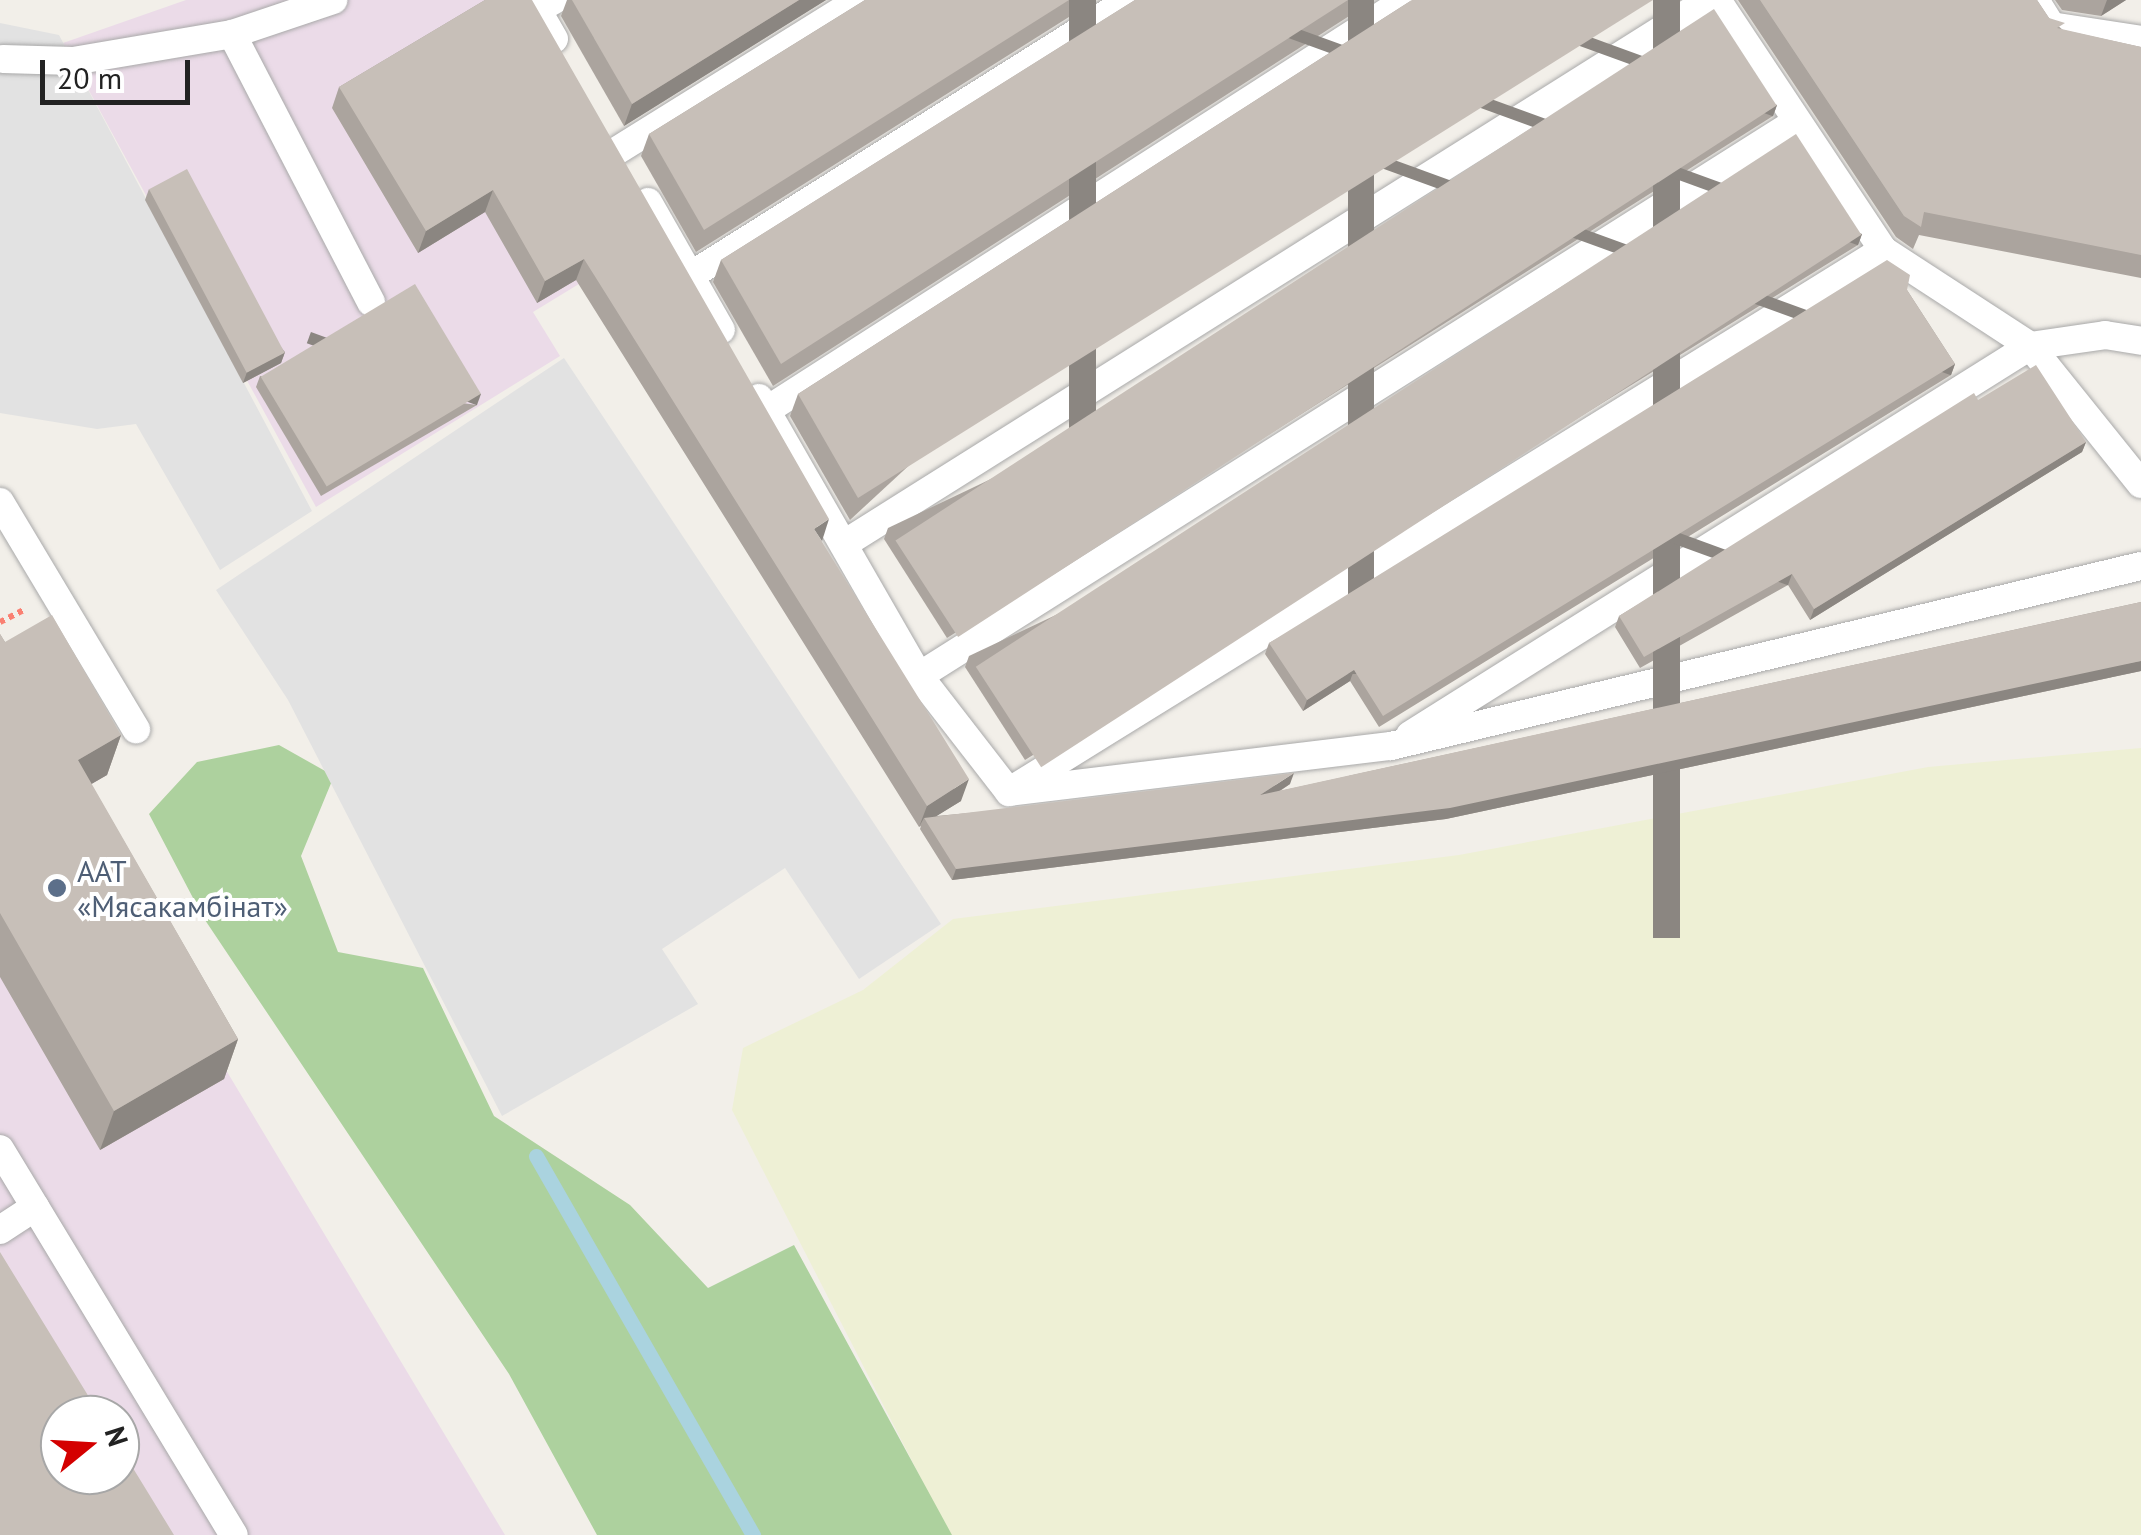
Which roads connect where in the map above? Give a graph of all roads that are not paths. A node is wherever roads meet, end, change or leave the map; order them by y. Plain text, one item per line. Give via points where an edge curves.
1 (333, 0) edge
2 (554, 0) edge
3 (859, 0) edge
4 (1129, 0) edge
5 (1406, 0) edge
6 (1708, 0) edge
7 (1717, 0) edge
8 (2035, 0) edge
9 (232, 34) junction
10 (2141, 40) edge
11 (3, 59) dead end
12 (573, 72) edge
13 (600, 119) edge
14 (1793, 124) junction
15 (618, 150) junction
16 (1883, 250) junction
17 (690, 276) junction
18 (371, 302) dead end
19 (2141, 340) edge
20 (2030, 346) junction
21 (767, 410) junction
22 (2141, 484) edge
23 (0, 502) edge
24 (844, 544) junction
25 (2141, 566) edge
26 (920, 676) junction
27 (136, 729) dead end
28 (1391, 746) junction
29 (1009, 792) junction
30 (0, 1149) edge
31 (36, 1207) junction
32 (0, 1230) edge
33 (234, 1535) edge

1 - 9 lane
2 - 12 lane via 537,10
3 - 15 lane
4 - 17 lane
5 - 21 lane
6 - 24 lane
7 - 14 lane
8 - 10 lane via 2051,26
9 - 11 lane via 72,61
9 - 18 lane
13 - 15 lane
14 - 16 lane
14 - 26 lane
15 - 17 lane
16 - 20 lane
16 - 29 lane
17 - 21 lane
19 - 20 lane via 2106,335
20 - 22 lane
20 - 28 lane
21 - 24 lane
23 - 27 lane
24 - 26 lane
25 - 28 lane
26 - 29 lane
28 - 29 lane
30 - 31 lane
31 - 32 lane
31 - 33 lane

